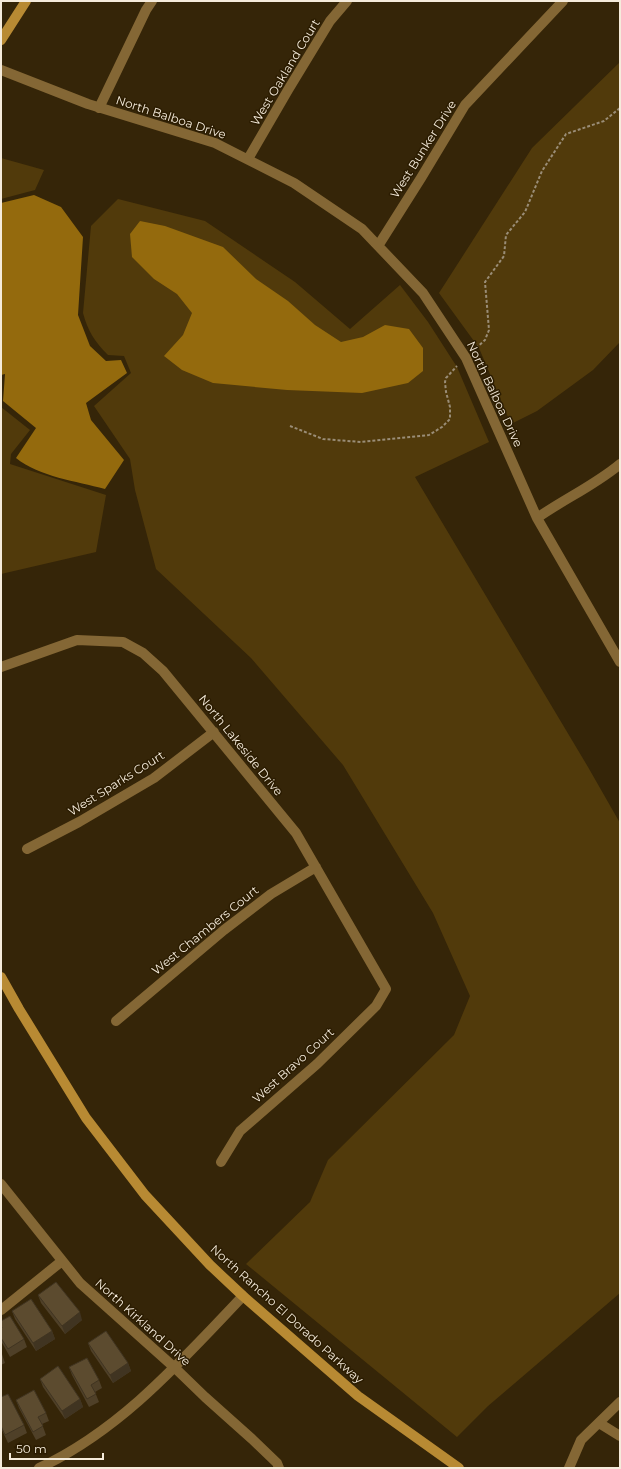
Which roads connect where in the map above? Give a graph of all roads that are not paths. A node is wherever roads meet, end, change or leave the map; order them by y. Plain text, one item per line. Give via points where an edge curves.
1 (26, 1) edge
2 (152, 1) edge
3 (347, 1) edge
4 (563, 1) edge
5 (1, 40) edge
6 (1, 70) edge
7 (99, 108) junction
8 (248, 159) junction
9 (378, 246) junction
10 (620, 464) edge
11 (537, 518) junction
12 (620, 662) edge
13 (1, 668) edge
14 (214, 732) junction
15 (27, 849) dead end
16 (316, 867) junction
17 (1, 977) edge
18 (386, 989) joint
19 (116, 1021) dead end
20 (221, 1162) dead end
21 (1, 1184) edge
22 (62, 1260) junction
23 (243, 1296) junction
24 (1, 1310) edge
25 (175, 1368) junction
26 (620, 1402) edge
27 (599, 1423) junction
28 (620, 1436) edge
29 (39, 1468) edge
30 (279, 1468) edge
31 (459, 1468) edge
32 (569, 1468) edge

1 - 5 street
2 - 7 street
3 - 8 street, West Oakland Court via 330,21
4 - 9 street, West Bunker Drive via 465,104
6 - 7 street, North Balboa Drive
7 - 8 street, North Balboa Drive via 215,143
8 - 9 street, North Balboa Drive via 294,183 362,230
9 - 11 street, North Balboa Drive via 423,293 466,358
10 - 11 street via 608,475
11 - 12 street, North Balboa Drive
13 - 14 street, North Lakeside Drive via 77,640 123,642 143,653 163,671
14 - 15 street, West Sparks Court via 154,778
14 - 16 street, North Lakeside Drive via 296,833
16 - 18 street, North Lakeside Drive
16 - 19 street, West Chambers Court via 271,894 224,930
17 - 23 street, North Rancho El Dorado Parkway via 86,1118 145,1195 210,1265
18 - 20 street, West Bravo Court via 376,1006 317,1064 240,1131
21 - 22 street, North Kirkland Drive
22 - 24 street
22 - 25 street, North Kirkland Drive via 80,1283
23 - 25 street
23 - 31 street, North Rancho El Dorado Parkway via 358,1396
25 - 29 street via 118,1418 62,1457
25 - 30 street, North Kirkland Drive via 277,1463
26 - 27 street
27 - 28 street
27 - 32 street via 581,1440

